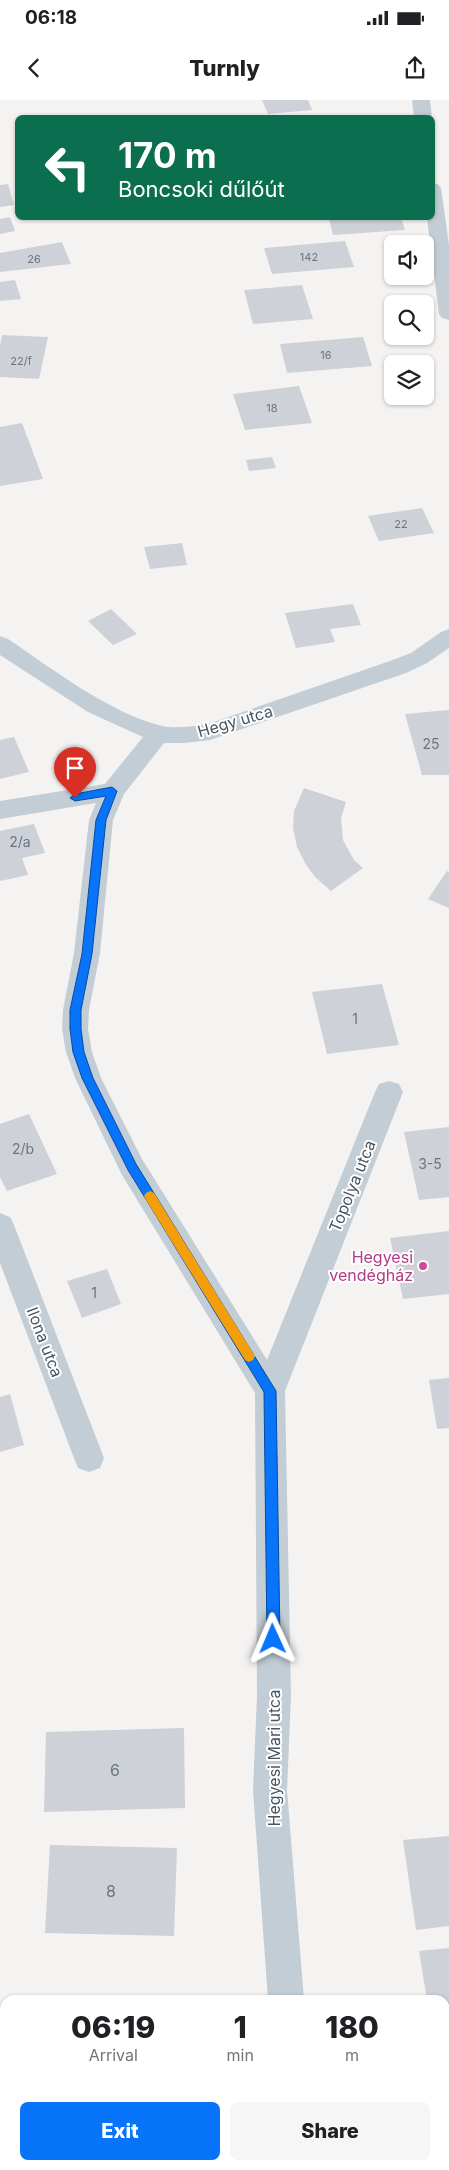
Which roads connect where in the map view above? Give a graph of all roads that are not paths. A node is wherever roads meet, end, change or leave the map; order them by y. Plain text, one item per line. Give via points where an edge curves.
1 (421, 100) edge
2 (423, 115) edge
3 (435, 210) edge
4 (449, 314) edge
5 (449, 637) edge
6 (0, 644) edge
7 (158, 734) junction
8 (112, 791) junction
9 (0, 810) edge
10 (389, 1092) dead end
11 (0, 1225) edge
12 (270, 1391) junction
13 (89, 1458) dead end
14 (286, 1995) edge

1 - 2 street
3 - 4 street
5 - 7 street, Hegy utca via 419,658 398,667 210,732
6 - 7 street, Hegy utca via 104,710
7 - 8 street
8 - 9 street
8 - 12 street via 101,820 87,954 76,1010 79,1052 88,1078 132,1167
10 - 12 street, Topolya utca
11 - 13 street, Ilona utca
12 - 14 street, Hegyesi Mari utca via 274,1696 270,1790

